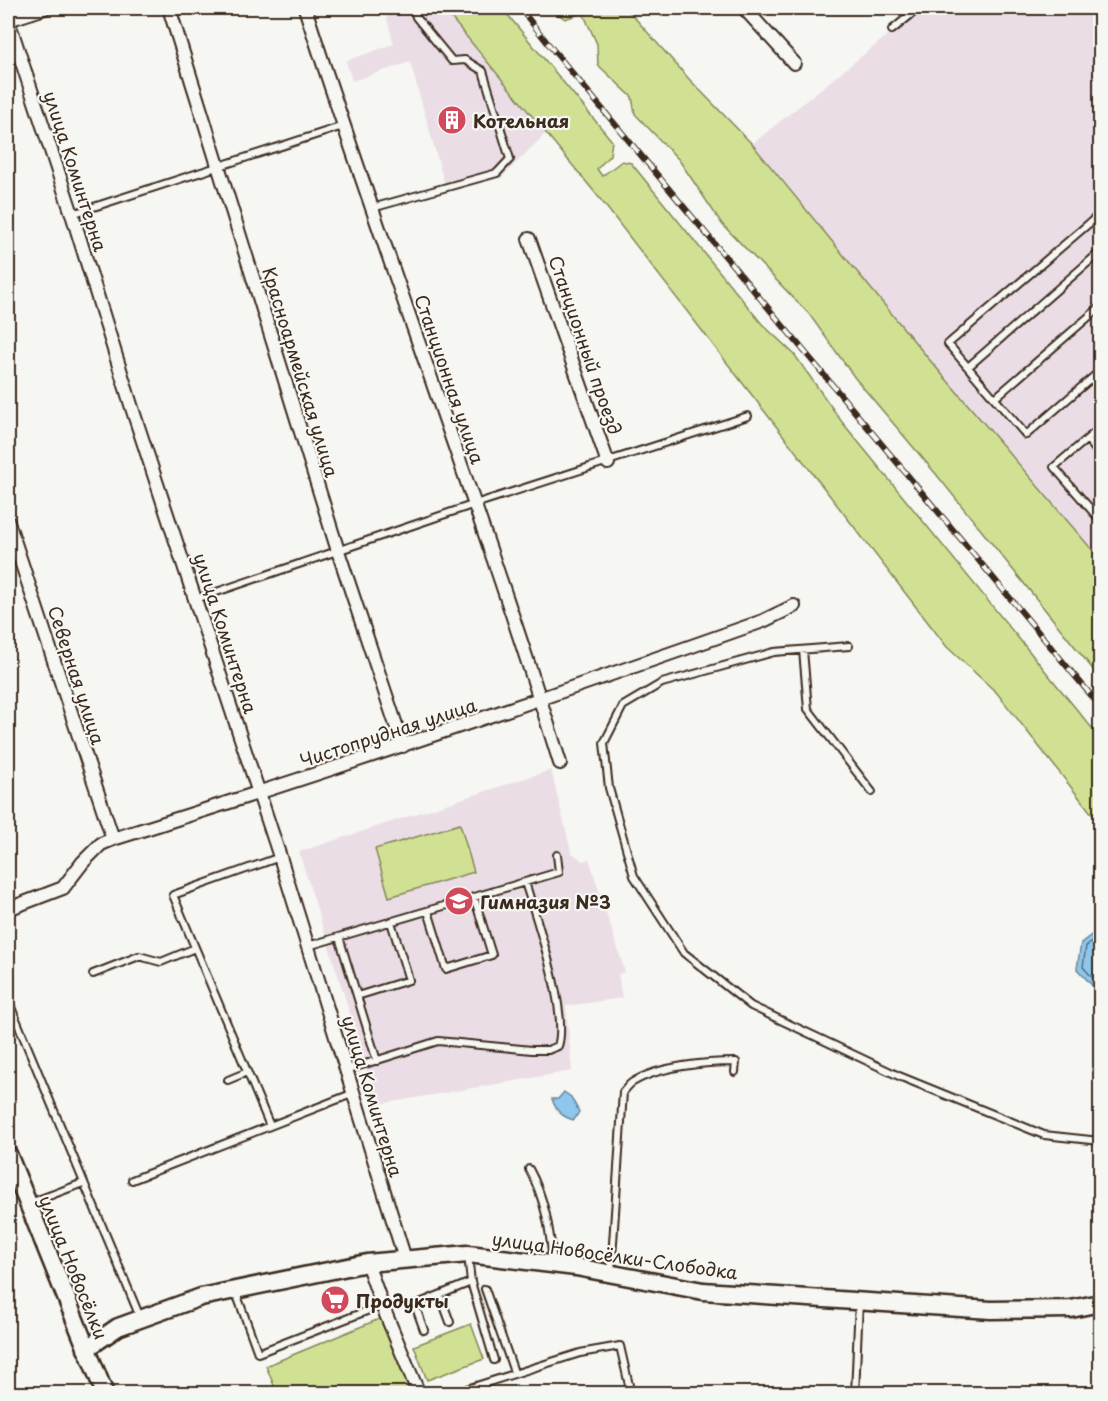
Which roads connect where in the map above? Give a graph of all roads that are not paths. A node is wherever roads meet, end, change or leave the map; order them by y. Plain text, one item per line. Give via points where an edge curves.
1 (45, 8) edge
2 (169, 8) edge
3 (305, 8) edge
4 (413, 8) edge
5 (744, 8) edge
6 (919, 8) edge
7 (8, 20) edge
8 (892, 30) dead end
9 (794, 63) dead end
10 (343, 126) junction
11 (218, 167) junction
12 (372, 208) junction
13 (72, 214) junction
14 (1101, 214) edge
15 (530, 239) dead end
16 (1101, 252) edge
17 (1101, 307) edge
18 (968, 367) junction
19 (1101, 371) edge
20 (995, 398) junction
21 (748, 416) dead end
22 (1101, 428) edge
23 (1087, 439) junction
24 (1101, 455) edge
25 (608, 463) junction
26 (475, 504) junction
27 (1101, 520) edge
28 (8, 522) edge
29 (338, 551) junction
30 (196, 599) junction
31 (794, 606) dead end
32 (849, 646) dead end
33 (803, 650) junction
34 (540, 700) junction
35 (403, 746) junction
36 (560, 763) dead end
37 (872, 792) dead end
38 (259, 794) junction
39 (113, 839) junction
40 (557, 855) dead end
41 (280, 857) junction
42 (525, 882) junction
43 (474, 897) junction
44 (8, 909) edge
45 (428, 910) junction
46 (391, 922) junction
47 (339, 937) junction
48 (307, 946) junction
49 (195, 948) junction
50 (93, 974) dead end
51 (357, 996) junction
52 (8, 1000) edge
53 (376, 1060) junction
54 (346, 1070) junction
55 (247, 1072) junction
56 (735, 1072) dead end
57 (228, 1080) dead end
58 (354, 1093) junction
59 (270, 1126) junction
60 (1101, 1141) edge
61 (8, 1154) edge
62 (529, 1169) dead end
63 (132, 1180) dead end
64 (82, 1183) junction
65 (27, 1204) junction
66 (468, 1254) junction
67 (405, 1259) junction
68 (367, 1263) junction
69 (553, 1263) junction
70 (611, 1274) junction
71 (471, 1282) junction
72 (485, 1289) dead end
73 (234, 1290) junction
74 (440, 1295) junction
75 (859, 1301) junction
76 (1101, 1303) edge
77 (382, 1305) junction
78 (135, 1319) junction
79 (450, 1322) dead end
80 (424, 1330) dead end
81 (86, 1349) junction
82 (494, 1360) dead end
83 (514, 1372) junction
84 (470, 1391) edge
85 (105, 1394) edge
86 (419, 1394) edge
87 (451, 1394) edge
88 (631, 1394) edge
89 (855, 1394) edge

1 - 7 street
2 - 11 street, Красноармейская улица
3 - 10 street, Станционная улица
4 - 12 lane via 452,61 465,60 483,71 510,159 497,173
5 - 9 street
6 - 8 lane
7 - 13 street, улица Коминтерна
10 - 11 lane
10 - 12 street, Станционная улица
11 - 13 lane
11 - 29 street, Красноармейская улица
12 - 26 street, Станционная улица
13 - 30 street, улица Коминтерна
14 - 18 lane via 948,344
15 - 25 street, Станционный проезд
16 - 18 lane
17 - 20 lane
18 - 20 lane
19 - 20 lane via 1026,435
21 - 25 lane
22 - 23 lane
23 - 24 lane
23 - 27 lane via 1054,467
25 - 26 lane
26 - 29 lane
26 - 34 street, Станционная улица
28 - 39 street, Северная улица
29 - 30 lane
29 - 35 street, Красноармейская улица
30 - 38 street, улица Коминтерна
31 - 34 street, Чистопрудная улица via 763,621
32 - 33 lane
33 - 37 lane via 808,709
33 - 60 lane via 774,652 662,683 623,706 604,743 609,788 634,876 684,953 751,1006 899,1076 1044,1135
34 - 35 street, Чистопрудная улица
34 - 36 street, Станционная улица
35 - 38 street, Чистопрудная улица
38 - 39 street, Чистопрудная улица
38 - 41 street, улица Коминтерна
39 - 44 street, Чистопрудная улица via 101,844 63,888
40 - 42 lane via 560,872
41 - 48 street, улица Коминтерна
41 - 49 lane via 174,895
42 - 43 lane
42 - 53 lane via 554,986 561,1036 558,1046 532,1050 438,1041
43 - 45 lane
43 - 45 lane via 492,955 446,969
45 - 46 lane
46 - 47 lane
46 - 51 lane via 409,980
47 - 48 lane
47 - 51 lane
48 - 54 street, улица Коминтерна
49 - 50 lane via 161,962 139,956
49 - 55 lane
51 - 53 lane
52 - 64 lane
53 - 54 lane
54 - 58 street, улица Коминтерна
55 - 57 lane
55 - 59 lane
56 - 70 lane via 736,1062 663,1071 632,1082 623,1092
58 - 59 lane
58 - 67 street, улица Коминтерна
59 - 63 lane
61 - 65 main road, улица Новосёлки
62 - 69 lane via 539,1188
64 - 65 lane
64 - 78 lane
65 - 81 main road, улица Новосёлки
66 - 67 main road, улица Новосёлки-Слободка
66 - 69 main road, улица Новосёлки-Слободка
66 - 71 lane
67 - 68 main road, улица Новосёлки-Слободка
68 - 73 main road, улица Новосёлки-Слободка
68 - 77 street
69 - 70 main road, улица Новосёлки-Слободка
70 - 75 main road, улица Новосёлки-Слободка via 703,1291
71 - 74 lane
71 - 82 lane
72 - 83 lane
73 - 77 lane via 258,1353
73 - 78 main road, улица Новосёлки-Слободка
74 - 79 lane
74 - 80 lane via 415,1305
75 - 76 main road, улица Новосёлки-Слободка via 991,1310 1071,1309
75 - 89 lane
77 - 86 street
78 - 81 main road, улица Новосёлки-Слободка
81 - 85 main road, улица Новосёлки
83 - 84 lane
83 - 88 lane via 580,1353 620,1347
84 - 87 lane

